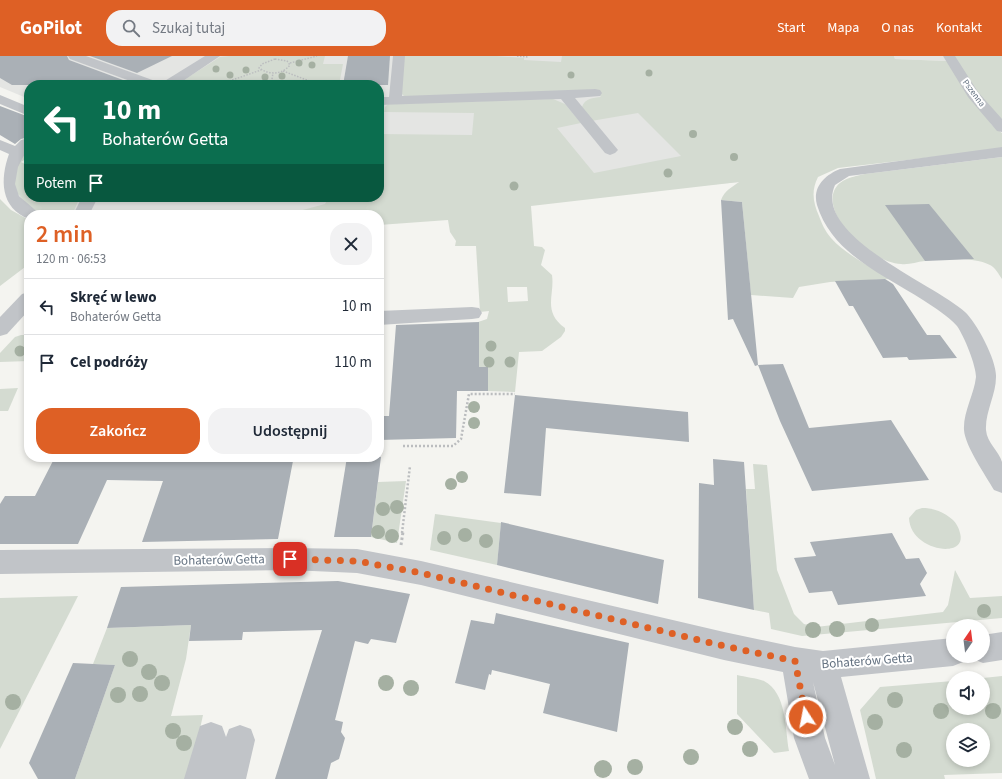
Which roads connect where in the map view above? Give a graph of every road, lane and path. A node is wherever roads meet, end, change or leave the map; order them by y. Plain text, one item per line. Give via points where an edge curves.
1 (74, 56) edge
2 (214, 56) edge
3 (279, 56) edge
4 (317, 56) edge
5 (399, 56) edge
6 (517, 56) edge
7 (949, 56) edge
8 (528, 57) edge
9 (280, 59) junction
10 (290, 63) junction
11 (261, 70) junction
12 (283, 71) junction
13 (273, 73) junction
14 (139, 80) edge
15 (176, 80) edge
16 (232, 80) edge
17 (272, 80) edge
18 (307, 80) edge
19 (595, 93) dead end
20 (565, 95) junction
21 (0, 99) edge
22 (384, 101) edge
23 (395, 101) junction
24 (24, 110) edge
25 (1002, 128) edge
26 (0, 144) edge
27 (24, 147) edge
28 (610, 150) dead end
29 (1002, 152) edge
30 (26, 210) edge
31 (24, 303) edge
32 (472, 313) dead end
33 (384, 318) edge
34 (24, 323) edge
35 (3, 326) edge
36 (515, 394) dead end
37 (403, 446) dead end
38 (410, 466) dead end
39 (1002, 483) edge
40 (401, 548) dead end
41 (0, 562) edge
42 (1002, 646) edge
43 (990, 647) edge
44 (946, 653) edge
45 (809, 663) junction
46 (200, 779) edge
47 (230, 779) edge
48 (825, 779) edge
49 (854, 779) edge

1 - 14 street
2 - 15 street
3 - 9 path
4 - 10 path
5 - 23 street
6 - 8 path
7 - 25 street, Pszenna via 973,94
9 - 10 path
9 - 11 path via 262,64 259,68
10 - 12 path
11 - 13 path
11 - 16 path
12 - 13 path
12 - 18 path
13 - 17 path
19 - 20 street
20 - 23 street
20 - 28 street
21 - 24 street
22 - 23 street
26 - 27 street
27 - 30 street via 8,168 4,187 14,201
29 - 39 street via 846,172 829,181 824,194 827,211 844,240 956,314 967,327 986,376 975,422 977,440
31 - 35 street
32 - 33 street
34 - 35 street
36 - 37 path via 469,394 461,439 453,446
38 - 40 path
41 - 45 street, Bohaterów Getta via 282,559 357,561 421,573 731,648
42 - 43 street
44 - 45 street, Bohaterów Getta
45 - 48 street via 810,738
45 - 49 street
46 - 47 street via 226,738

